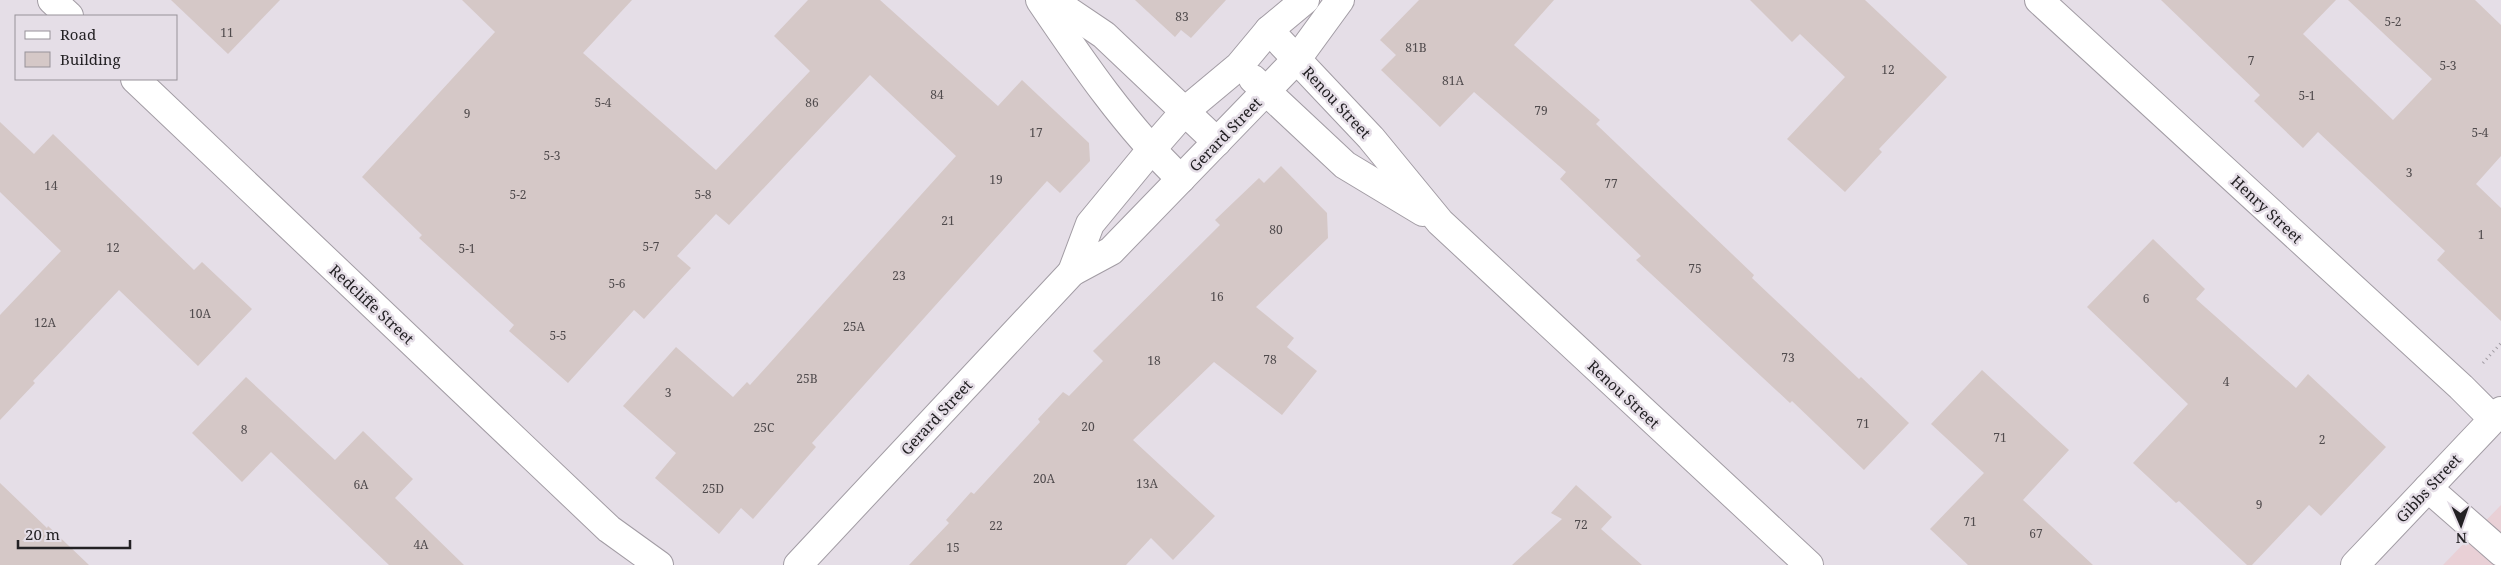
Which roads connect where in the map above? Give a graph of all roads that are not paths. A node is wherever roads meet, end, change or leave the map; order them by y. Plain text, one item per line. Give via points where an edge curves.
1 (52, 0) edge
2 (1040, 0) edge
3 (1052, 0) edge
4 (1305, 0) edge
5 (1340, 0) edge
6 (2039, 0) edge
7 (68, 15) edge
8 (1269, 30) junction
9 (1297, 59) junction
10 (1238, 66) junction
11 (136, 80) edge
12 (1266, 92) junction
13 (1185, 111) junction
14 (1217, 142) junction
15 (1151, 150) junction
16 (1181, 179) junction
17 (1440, 222) junction
18 (1072, 272) junction
19 (2497, 415) edge
20 (2428, 488) junction
21 (609, 529) junction
22 (2501, 552) edge
23 (798, 564) edge
24 (625, 565) edge
25 (659, 565) edge
26 (1809, 565) edge
27 (2355, 565) edge

1 - 7 street
2 - 15 street via 1073,49
3 - 13 street via 1104,35
4 - 8 street, Gerard Street
5 - 9 street, Gerard Street
6 - 19 street, Henry Street via 2461,387
8 - 9 street, Renou Street
8 - 10 street, Gerard Street
9 - 12 street, Gerard Street
9 - 17 street, Renou Street via 1371,138
10 - 12 street, Renou Street
10 - 13 street, Gerard Street
11 - 21 street, Redcliffe Street
12 - 14 street, Gerard Street
12 - 17 street, Renou Street via 1344,165
13 - 14 street
13 - 15 street, Gerard Street
14 - 16 street, Gerard Street
15 - 16 street
15 - 18 street, Gerard Street via 1090,224
16 - 18 street, Gerard Street via 1111,251
17 - 26 street, Renou Street
18 - 23 street, Gerard Street
19 - 20 street, Gibbs Street
20 - 22 street
20 - 27 street, Gibbs Street
21 - 24 street, Redcliffe Street
21 - 25 street, Redcliffe Street

